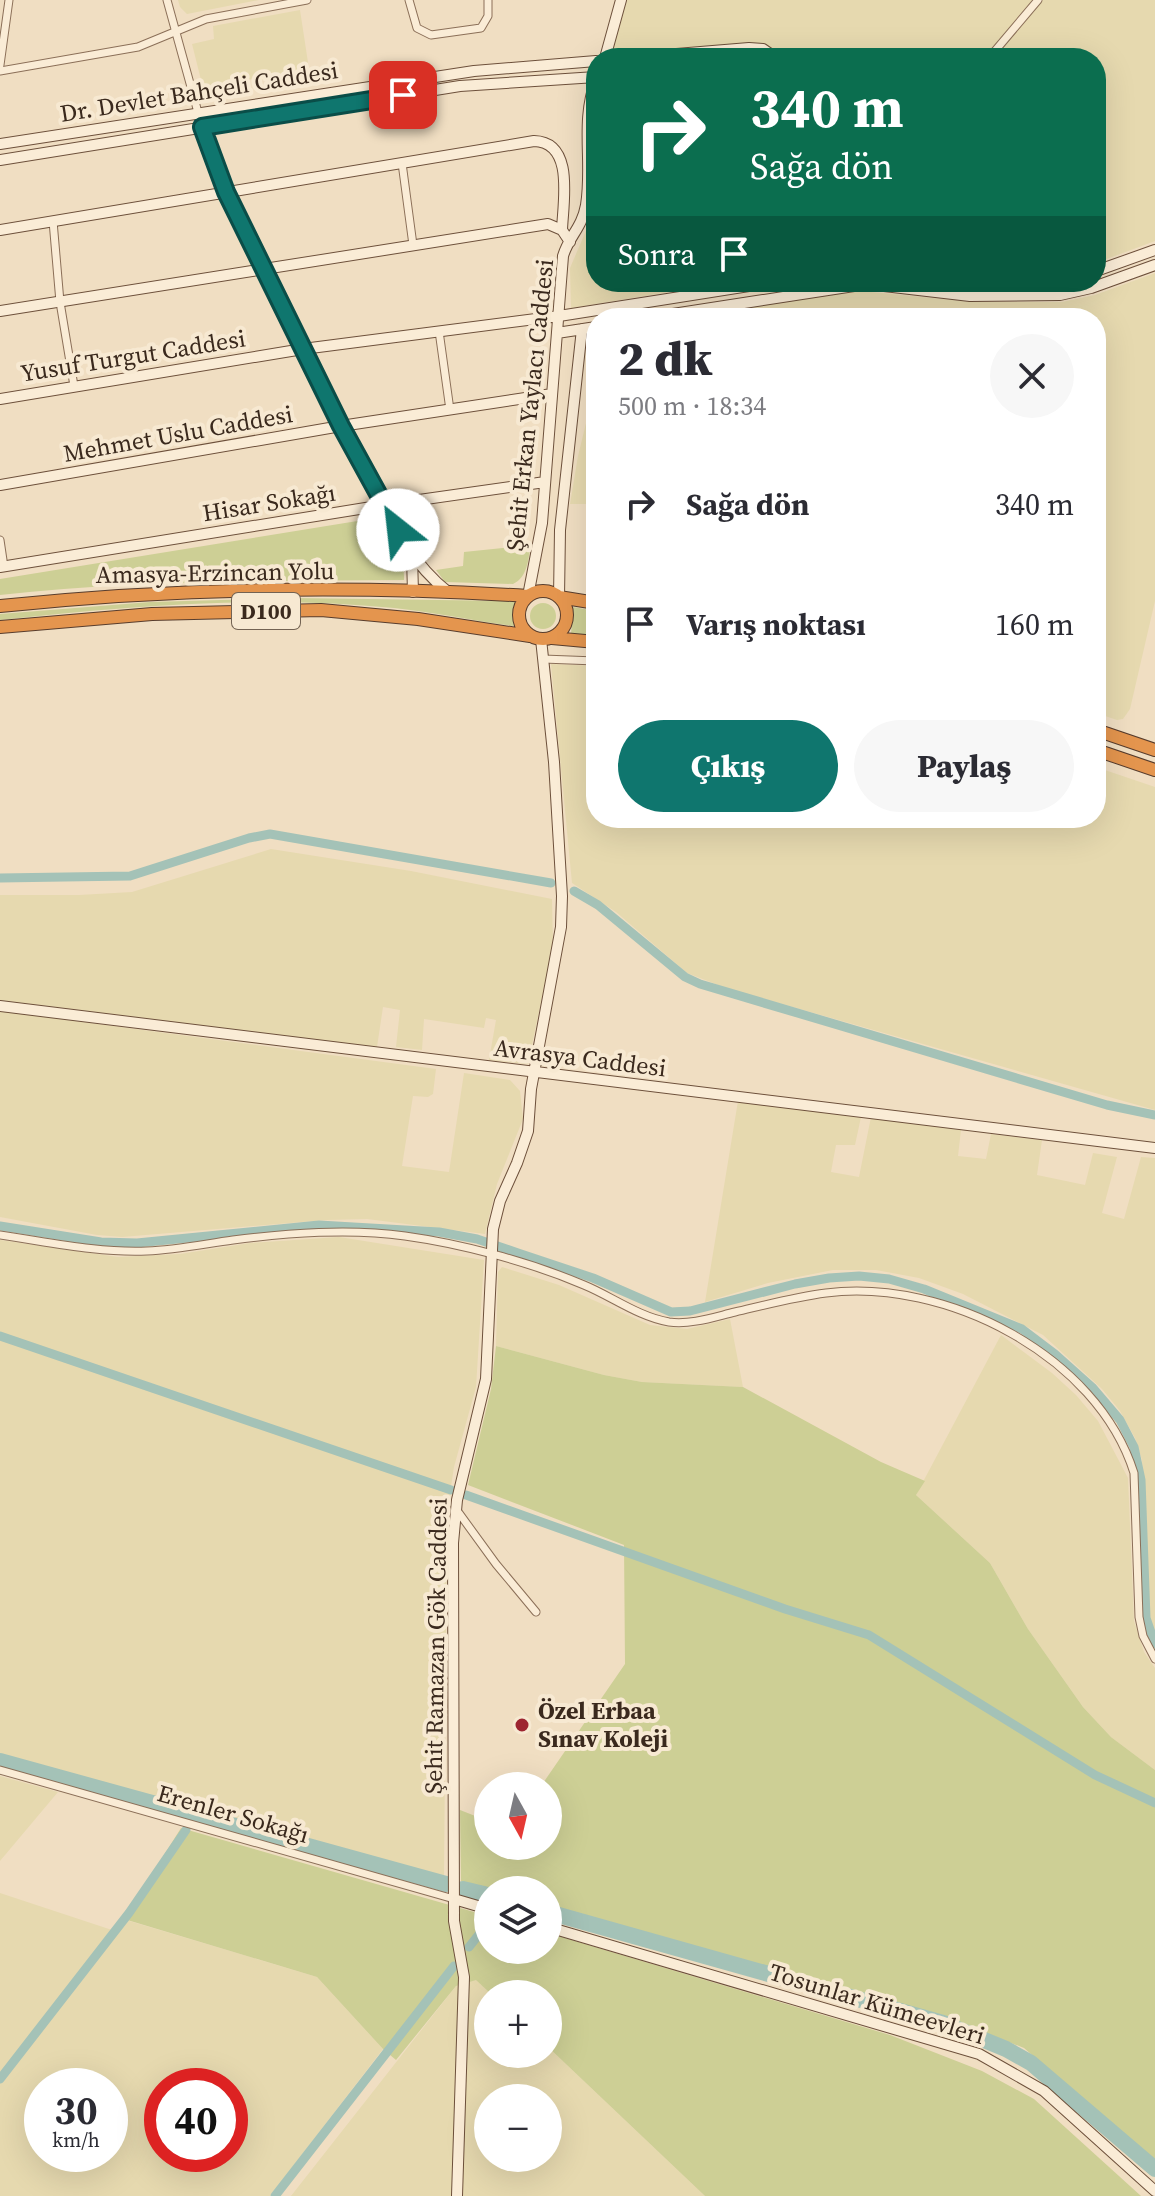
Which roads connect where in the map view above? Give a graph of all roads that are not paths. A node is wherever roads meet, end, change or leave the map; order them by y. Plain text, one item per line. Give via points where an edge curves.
1 (9, 0) edge
2 (167, 0) edge
3 (307, 0) edge
4 (409, 0) edge
5 (488, 0) edge
6 (621, 0) edge
7 (1038, 0) edge
8 (277, 2) edge
9 (176, 31) junction
10 (608, 48) edge
11 (997, 48) edge
12 (586, 62) edge
13 (0, 65) edge
14 (0, 71) edge
15 (586, 79) edge
16 (197, 112) junction
17 (202, 127) junction
18 (0, 144) edge
19 (0, 160) edge
20 (402, 163) junction
21 (226, 192) junction
22 (586, 202) edge
23 (53, 221) junction
24 (0, 230) edge
25 (562, 230) junction
26 (570, 242) junction
27 (413, 245) junction
28 (1155, 250) edge
29 (1155, 265) edge
30 (1106, 267) edge
31 (263, 268) junction
32 (1106, 283) edge
33 (689, 292) edge
34 (782, 292) edge
35 (936, 292) edge
36 (1073, 292) edge
37 (60, 302) junction
38 (602, 308) edge
39 (699, 308) edge
40 (0, 311) edge
41 (586, 311) edge
42 (559, 316) junction
43 (586, 328) edge
44 (582, 329) junction
45 (439, 331) junction
46 (557, 333) junction
47 (303, 349) junction
48 (74, 386) junction
49 (552, 394) junction
50 (0, 399) edge
51 (450, 410) junction
52 (341, 426) junction
53 (545, 482) junction
54 (0, 485) edge
55 (384, 505) junction
56 (0, 540) edge
57 (412, 555) junction
58 (2, 567) edge
59 (413, 592) junction
60 (448, 592) junction
61 (528, 596) junction
62 (559, 597) junction
63 (586, 601) edge
64 (0, 606) edge
65 (0, 627) edge
66 (541, 638) junction
67 (586, 641) edge
68 (543, 659) junction
69 (586, 661) edge
70 (1106, 733) edge
71 (1155, 750) edge
72 (1106, 753) edge
73 (1155, 770) edge
74 (0, 1006) edge
75 (534, 1072) junction
76 (1155, 1148) edge
77 (0, 1235) edge
78 (490, 1255) junction
79 (455, 1508) junction
80 (536, 1612) dead end
81 (1155, 1659) edge
82 (0, 1770) edge
83 (454, 1899) junction
84 (474, 1905) edge
85 (562, 1931) edge
86 (1155, 2191) edge
87 (457, 2196) edge

1 - 13 street
2 - 9 street
3 - 8 street
4 - 5 street via 417,28 431,35 481,28
6 - 10 street
7 - 11 street
8 - 9 street
9 - 14 street via 123,50
9 - 16 street
12 - 16 street, Dr. Devlet Bahçeli Caddesi via 474,71
15 - 17 street, Dr. Devlet Bahçeli Caddesi via 460,86
16 - 17 street
16 - 18 street, Dr. Devlet Bahçeli Caddesi
17 - 19 street, Dr. Devlet Bahçeli Caddesi
17 - 21 street
20 - 21 street
20 - 25 street via 546,142 554,147 563,169
20 - 27 street
21 - 23 street
21 - 31 street
22 - 26 street, Şehit Erkan Yaylacı Caddesi via 581,226
23 - 24 street
23 - 37 street
25 - 26 street
25 - 27 street via 548,224
26 - 42 street, Şehit Erkan Yaylacı Caddesi via 563,256
27 - 31 street
28 - 30 street
29 - 32 street
31 - 37 street
31 - 47 street
33 - 38 street, Yusuf Turgut Caddesi
34 - 39 street
35 - 36 street
37 - 40 street
37 - 48 street
41 - 42 street, Yusuf Turgut Caddesi
42 - 45 street, Yusuf Turgut Caddesi
42 - 46 street, Şehit Erkan Yaylacı Caddesi
43 - 44 street
44 - 46 street
44 - 62 street, Şehit Erkan Yaylacı Caddesi via 558,556
45 - 47 street, Yusuf Turgut Caddesi
45 - 51 street
46 - 49 street, Şehit Erkan Yaylacı Caddesi
47 - 48 street, Yusuf Turgut Caddesi
47 - 52 street
48 - 50 street, Yusuf Turgut Caddesi
49 - 51 street, Mehmet Uslu Caddesi
49 - 53 street, Şehit Erkan Yaylacı Caddesi
51 - 52 street, Mehmet Uslu Caddesi
52 - 54 street, Mehmet Uslu Caddesi
52 - 55 street
53 - 55 street, Hisar Sokağı
53 - 61 street, Şehit Erkan Yaylacı Caddesi
55 - 57 street
55 - 58 street, Hisar Sokağı
56 - 58 street
57 - 59 street
57 - 60 street
59 - 60 highway, Amasya-Erzincan Yolu / D100
59 - 64 highway, Amasya-Erzincan Yolu / D100 via 169,593
60 - 61 highway, Amasya-Erzincan Yolu / D100
61 - 62 highway via 543,591
61 - 66 highway via 519,617 522,628
62 - 63 highway
62 - 66 highway via 566,620 561,631
65 - 66 highway, Amasya-Erzincan Yolu / D100 via 105,616 321,610 393,615
66 - 67 highway, Amasya-Erzincan Yolu / D100
66 - 68 street, Şehit Ramazan Gök Caddesi
68 - 69 street
68 - 75 street, Şehit Ramazan Gök Caddesi via 562,907
70 - 71 highway
72 - 73 highway
74 - 75 street, Avrasya Caddesi
75 - 76 street, Avrasya Caddesi
75 - 78 street, Şehit Ramazan Gök Caddesi via 528,1131 500,1201
77 - 78 street via 124,1251 273,1236 380,1234
78 - 79 street, Şehit Ramazan Gök Caddesi via 486,1379
78 - 81 street via 558,1275 669,1322 857,1291 906,1295 955,1308 1018,1338 1099,1405 1127,1452 1136,1500 1139,1617
79 - 80 street
79 - 83 street, Şehit Ramazan Gök Caddesi
82 - 83 street, Erenler Sokağı
83 - 84 street
83 - 87 street via 464,1977
85 - 86 street, Tosunlar Kümeevleri via 979,2054 1044,2091

